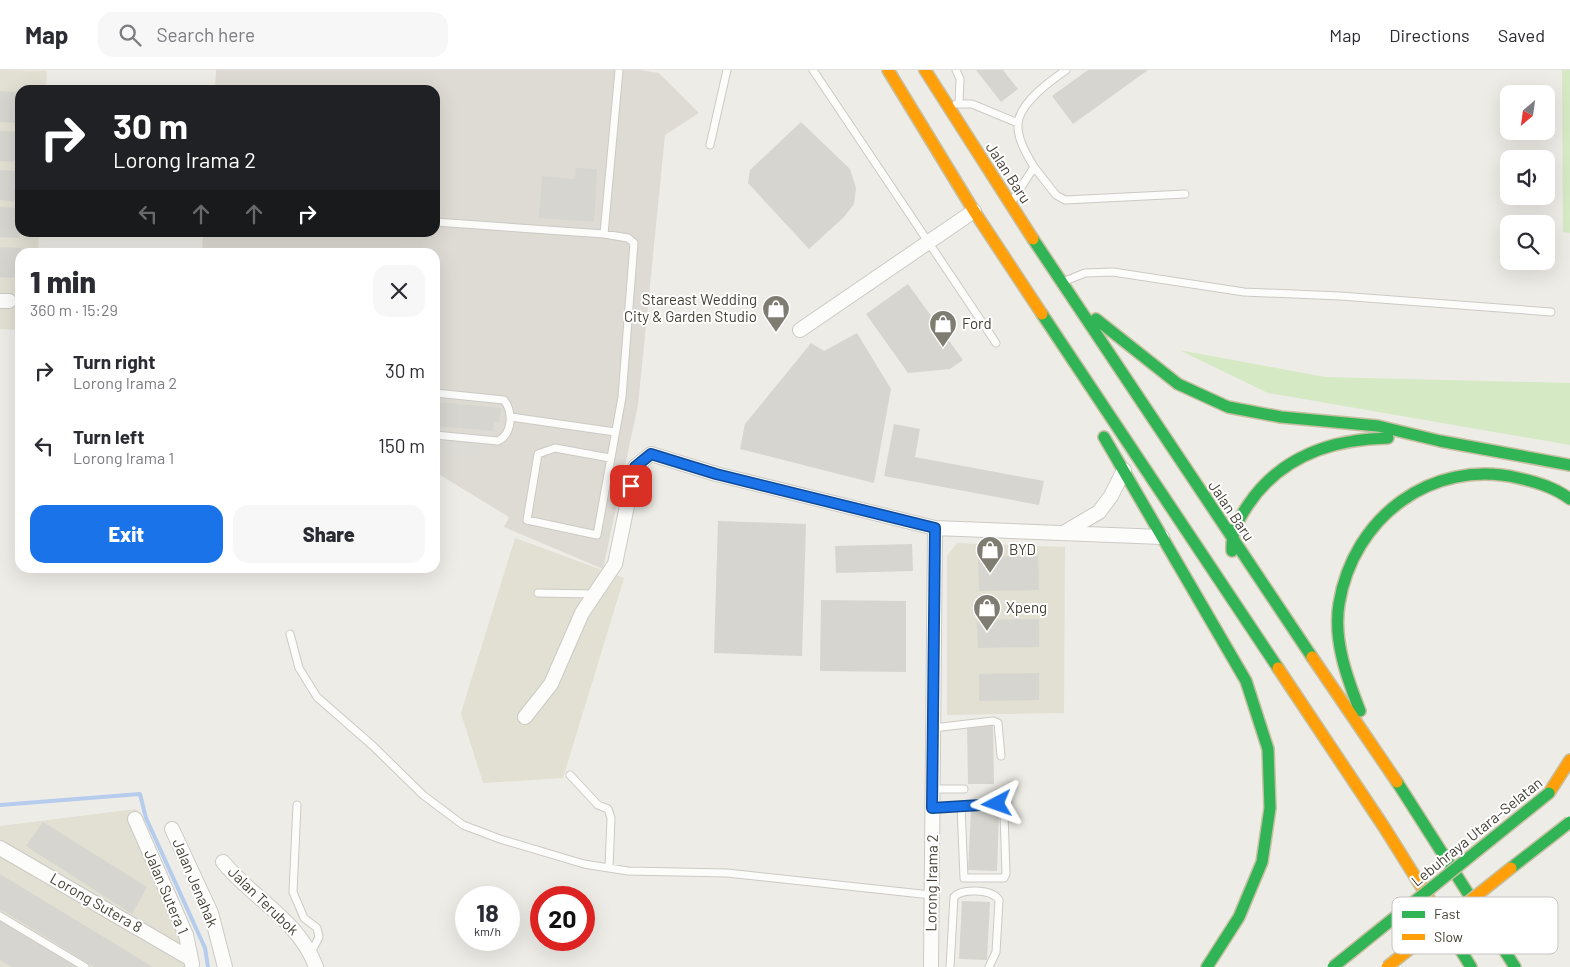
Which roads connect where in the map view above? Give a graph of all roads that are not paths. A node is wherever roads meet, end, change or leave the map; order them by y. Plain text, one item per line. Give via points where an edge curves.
1 (619, 70) edge
2 (727, 70) edge
3 (813, 70) edge
4 (888, 70) edge
5 (925, 70) edge
6 (956, 70) edge
7 (1066, 70) edge
8 (953, 105) junction
9 (1018, 123) junction
10 (710, 145) dead end
11 (1034, 167) junction
12 (1185, 194) dead end
13 (1010, 204) junction
14 (974, 212) junction
15 (440, 222) edge
16 (604, 234) junction
17 (929, 243) junction
18 (1062, 283) junction
19 (1026, 290) junction
20 (1074, 301) junction
21 (1551, 312) dead end
22 (800, 330) dead end
23 (996, 343) dead end
24 (1055, 356) dead end
25 (440, 394) edge
26 (511, 417) junction
27 (1100, 430) dead end
28 (615, 432) junction
29 (440, 435) edge
30 (1440, 441) junction
31 (610, 458) junction
32 (1570, 466) edge
33 (1124, 470) junction
34 (1570, 498) edge
35 (935, 528) junction
36 (1065, 532) junction
37 (1230, 536) junction
38 (1162, 537) junction
39 (1234, 564) dead end
40 (538, 593) dead end
41 (593, 594) junction
42 (1251, 607) dead end
43 (290, 634) dead end
44 (1283, 673) junction
45 (524, 716) dead end
46 (932, 728) junction
47 (1001, 756) dead end
48 (1570, 760) edge
49 (1386, 766) junction
50 (570, 775) dead end
51 (1570, 777) edge
52 (932, 789) junction
53 (964, 789) dead end
54 (1549, 793) junction
55 (297, 805) dead end
56 (961, 806) junction
57 (932, 808) junction
58 (134, 819) dead end
59 (1570, 822) edge
60 (172, 829) dead end
61 (0, 848) edge
62 (223, 862) dead end
63 (609, 868) junction
64 (932, 895) junction
65 (1420, 897) edge
66 (1428, 897) edge
67 (1471, 897) edge
68 (1473, 897) edge
69 (0, 916) edge
70 (1392, 919) edge
71 (311, 953) junction
72 (1402, 954) edge
73 (1463, 954) edge
74 (1507, 954) edge
75 (192, 963) edge
76 (85, 967) edge
77 (225, 967) edge
78 (316, 967) edge
79 (931, 967) edge
80 (950, 967) edge
81 (989, 967) edge
82 (1207, 967) edge
83 (1333, 967) edge
84 (1387, 967) edge
85 (1471, 967) edge
86 (1515, 967) edge

1 - 16 lane
2 - 10 lane
3 - 17 lane
4 - 14 highway
5 - 8 highway, Jalan Baru
6 - 8 lane via 960,79
7 - 9 lane via 1040,88
8 - 9 lane via 972,104
8 - 13 highway, Jalan Baru
9 - 11 lane via 1022,144
11 - 12 lane via 1056,195 1065,200
11 - 13 lane
13 - 18 highway, Jalan Baru
14 - 17 street
14 - 19 highway
15 - 16 lane
16 - 28 lane via 628,238 634,244 635,253 622,396
17 - 22 street
17 - 23 lane
18 - 20 highway, Jalan Baru
18 - 21 lane via 1085,273 1113,272 1244,292
19 - 24 highway via 1041,331
19 - 44 highway
20 - 30 highway via 1178,384 1228,407 1281,418 1378,426
20 - 37 highway, Jalan Baru
25 - 26 lane via 504,400 510,408
26 - 28 lane
26 - 29 lane via 506,435 498,441
27 - 33 highway
28 - 31 lane
30 - 32 highway
30 - 37 highway via 1384,438 1341,443 1312,454 1282,468 1262,485
31 - 31 lane via 597,535 527,520 538,454 555,448
33 - 36 street via 1112,496 1099,512
33 - 38 highway
34 - 49 highway via 1519,476 1489,472 1460,474 1426,485 1396,503 1368,531 1348,567 1339,604 1340,647 1348,681
35 - 36 street
35 - 41 street via 716,474 651,454 635,467 615,564
35 - 46 street, Lorong Irama 2
36 - 38 street
37 - 39 highway
37 - 49 highway, Jalan Baru
38 - 82 highway via 1246,681 1268,749 1270,808 1262,862 1240,917
40 - 41 lane
41 - 45 street via 551,684
42 - 44 highway
43 - 63 lane via 299,668 317,697 424,795 463,825 500,840
44 - 66 highway
46 - 47 lane via 998,723
46 - 52 street, Lorong Irama 2
48 - 54 highway
49 - 67 highway, Jalan Baru
50 - 63 lane via 598,805 608,809 611,818
51 - 54 highway, Lebuhraya Utara–Selatan
52 - 53 lane
52 - 57 street, Lorong Irama 2
54 - 65 highway, Lebuhraya Utara–Selatan, bridge
55 - 71 lane via 292,892 304,918 317,928 319,937
56 - 56 lane via 1002,806 1004,878 964,878
56 - 57 lane
57 - 64 street, Lorong Irama 2
58 - 75 street, Jalan Sutera 1 via 186,935
59 - 68 highway, bridge
60 - 77 street, Jalan Jenahak via 211,913
61 - 75 street, Lorong Sutera 8
62 - 71 street, Jalan Terubok via 236,878 285,920
63 - 64 lane via 727,873
64 - 79 street, Lorong Irama 2
69 - 76 lane
70 - 83 highway, Lebuhraya Utara–Selatan, bridge
71 - 78 street, Jalan Terubok
72 - 84 highway, bridge
73 - 85 highway
74 - 86 highway, Jalan Baru
80 - 81 lane via 954,897 964,891 992,894 999,900 996,952

